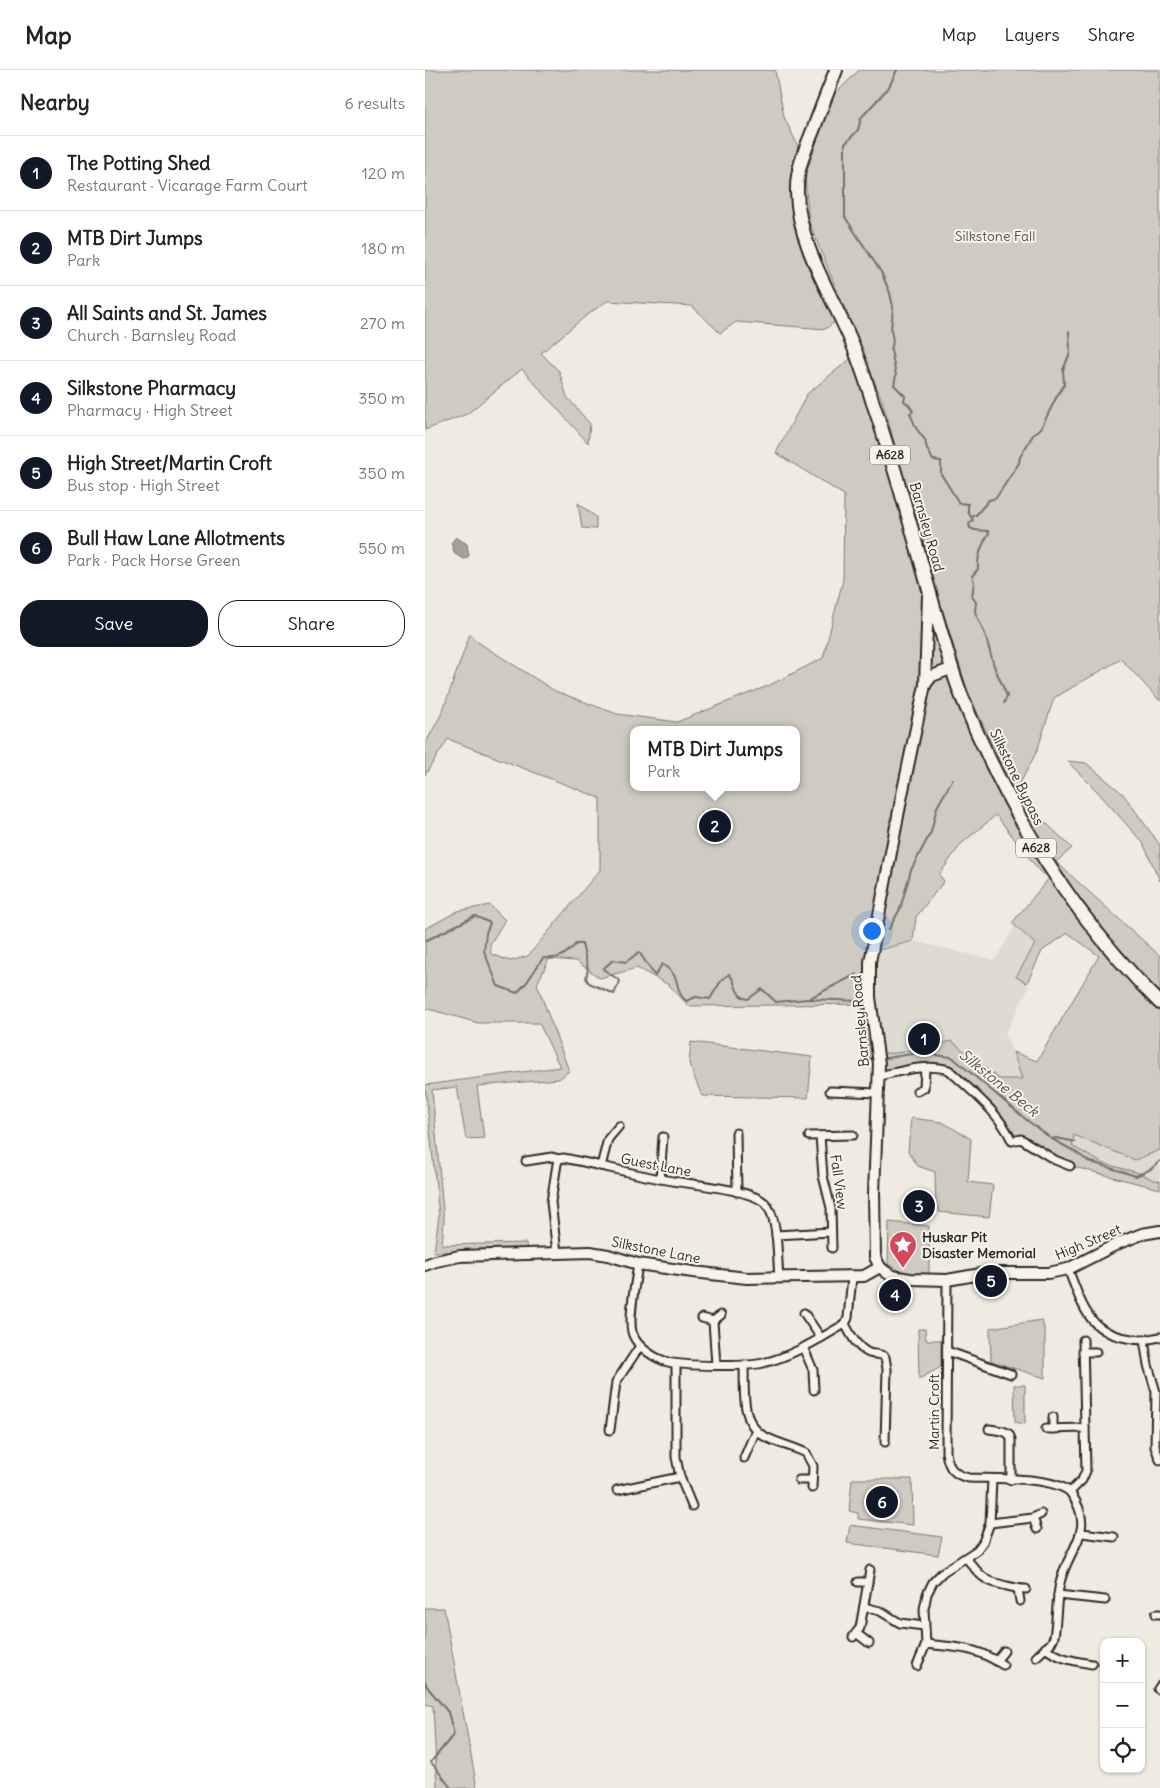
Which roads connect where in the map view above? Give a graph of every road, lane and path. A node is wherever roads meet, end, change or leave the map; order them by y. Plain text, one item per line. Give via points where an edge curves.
1 (836, 70) edge
2 (928, 587) junction
3 (953, 668) junction
4 (925, 685) junction
5 (1160, 1003) edge
6 (925, 1068) junction
7 (879, 1076) junction
8 (923, 1089) dead end
9 (830, 1090) dead end
10 (878, 1093) junction
11 (619, 1126) dead end
12 (736, 1133) dead end
13 (853, 1135) dead end
14 (809, 1136) dead end
15 (821, 1136) junction
16 (663, 1137) dead end
17 (559, 1159) junction
18 (601, 1166) junction
19 (1070, 1166) dead end
20 (534, 1168) dead end
21 (660, 1179) junction
22 (737, 1192) junction
23 (1160, 1231) edge
24 (831, 1232) junction
25 (776, 1235) junction
26 (832, 1248) dead end
27 (557, 1253) junction
28 (638, 1264) junction
29 (425, 1265) edge
30 (880, 1268) junction
31 (1068, 1269) junction
32 (852, 1277) junction
33 (779, 1278) junction
34 (947, 1280) junction
35 (804, 1314) dead end
36 (721, 1315) dead end
37 (703, 1318) dead end
38 (713, 1321) junction
39 (845, 1324) junction
40 (1160, 1337) edge
41 (821, 1338) junction
42 (1083, 1340) dead end
43 (1144, 1340) junction
44 (640, 1346) junction
45 (803, 1348) junction
46 (947, 1351) junction
47 (1083, 1352) junction
48 (1096, 1352) dead end
49 (676, 1364) junction
50 (716, 1365) junction
51 (744, 1365) junction
52 (1011, 1374) dead end
53 (804, 1381) dead end
54 (813, 1381) junction
55 (814, 1390) dead end
56 (1158, 1392) edge
57 (1053, 1417) dead end
58 (613, 1426) dead end
59 (1085, 1428) junction
60 (989, 1429) dead end
61 (756, 1430) junction
62 (885, 1442) dead end
63 (744, 1458) dead end
64 (1160, 1460) edge
65 (680, 1477) junction
66 (992, 1479) junction
67 (621, 1480) dead end
68 (799, 1480) dead end
69 (1011, 1480) junction
70 (1070, 1492) junction
71 (692, 1506) dead end
72 (1041, 1514) dead end
73 (1033, 1518) junction
74 (990, 1523) junction
75 (1100, 1526) dead end
76 (1037, 1528) dead end
77 (1082, 1533) junction
78 (1099, 1535) junction
79 (1114, 1537) dead end
80 (965, 1558) junction
81 (870, 1570) dead end
82 (858, 1582) dead end
83 (868, 1582) junction
84 (1018, 1589) junction
85 (1026, 1589) dead end
86 (1058, 1595) junction
87 (1105, 1600) dead end
88 (1019, 1601) dead end
89 (864, 1607) junction
90 (924, 1626) junction
91 (869, 1643) dead end
92 (926, 1644) junction
93 (1045, 1648) junction
94 (1004, 1651) dead end
95 (1036, 1657) dead end
96 (996, 1661) junction
97 (1091, 1664) dead end
98 (1003, 1665) dead end
99 (917, 1666) dead end

1 - 2 highway, Barnsley Road / A628 via 797,177 800,217 808,245 845,326 872,399
2 - 3 highway, Silkstone Bypass / A628
2 - 4 street, Barnsley Road
3 - 4 street via 932,676
3 - 5 highway, Silkstone Bypass / A628 via 961,695 997,777 1030,838 1109,949
4 - 7 street, Barnsley Road via 870,962 870,996
6 - 7 street
6 - 8 street
6 - 19 street via 949,1070 987,1105 1007,1129 1011,1144 1021,1139
7 - 10 street, Barnsley Road
9 - 10 street
10 - 30 street, Barnsley Road via 874,1193 875,1257
11 - 18 street via 610,1131
12 - 22 street via 732,1142
13 - 15 street, Fall View
14 - 15 street, Fall View
15 - 24 street, Fall View
16 - 21 street via 659,1145
17 - 18 street, Guest Lane
17 - 20 street, Guest Lane via 529,1160
17 - 27 street via 551,1202
18 - 21 street, Guest Lane
21 - 22 street, Guest Lane
22 - 25 street, Guest Lane via 752,1195 765,1204 772,1215
23 - 31 street, High Street via 1119,1243
24 - 25 street
24 - 26 street, Fall View
25 - 33 street, Guest Lane
27 - 28 street, Silkstone Lane via 598,1253
27 - 29 street, Silkstone Lane via 460,1256
28 - 33 street, Silkstone Lane via 747,1278
28 - 44 street via 631,1329
30 - 32 street, Silkstone Lane via 864,1276
30 - 34 street, High Street via 892,1276
31 - 34 street, High Street via 1048,1273 987,1273
31 - 43 street via 1084,1309 1096,1325 1119,1337
32 - 33 street, Silkstone Lane
32 - 39 street
34 - 46 street, Martin Croft
35 - 41 street
36 - 38 street
37 - 38 street
38 - 50 street
39 - 41 street
39 - 62 street via 860,1346 867,1352 882,1354 887,1361
40 - 43 street
41 - 45 street
42 - 47 street
43 - 56 street via 1148,1365
44 - 49 street
44 - 58 street via 616,1382
45 - 51 street via 761,1364
45 - 54 street via 812,1365
46 - 52 street via 1001,1374
46 - 66 street, Martin Croft via 948,1462 959,1476
47 - 48 street
47 - 59 street
49 - 50 street
49 - 65 street via 676,1457
50 - 51 street
51 - 61 street via 746,1413
53 - 54 street
54 - 55 street
56 - 64 street via 1155,1447
57 - 59 street via 1050,1429
59 - 70 street via 1086,1471
60 - 69 street via 1009,1434
61 - 63 street
61 - 68 street via 763,1436 806,1452 813,1466 812,1484
65 - 67 street via 620,1490
65 - 71 street
66 - 69 street, Martin Croft
66 - 74 street
69 - 70 street, Martin Croft via 1056,1484
70 - 77 street via 1078,1503
72 - 73 street
73 - 74 street
73 - 76 street
74 - 80 street via 983,1542
75 - 78 street
77 - 78 street
77 - 86 street via 1061,1580
78 - 79 street
80 - 84 street via 987,1581
80 - 90 street via 933,1582 927,1594
81 - 83 street
82 - 83 street
83 - 89 street
84 - 85 street
84 - 88 street
86 - 87 street via 1091,1595
86 - 93 street via 1054,1637
89 - 90 street via 880,1611 900,1623
89 - 91 street via 854,1635
90 - 92 street
92 - 96 street via 964,1647
92 - 99 street
93 - 95 street
93 - 97 street via 1055,1656
94 - 96 street
96 - 98 street

